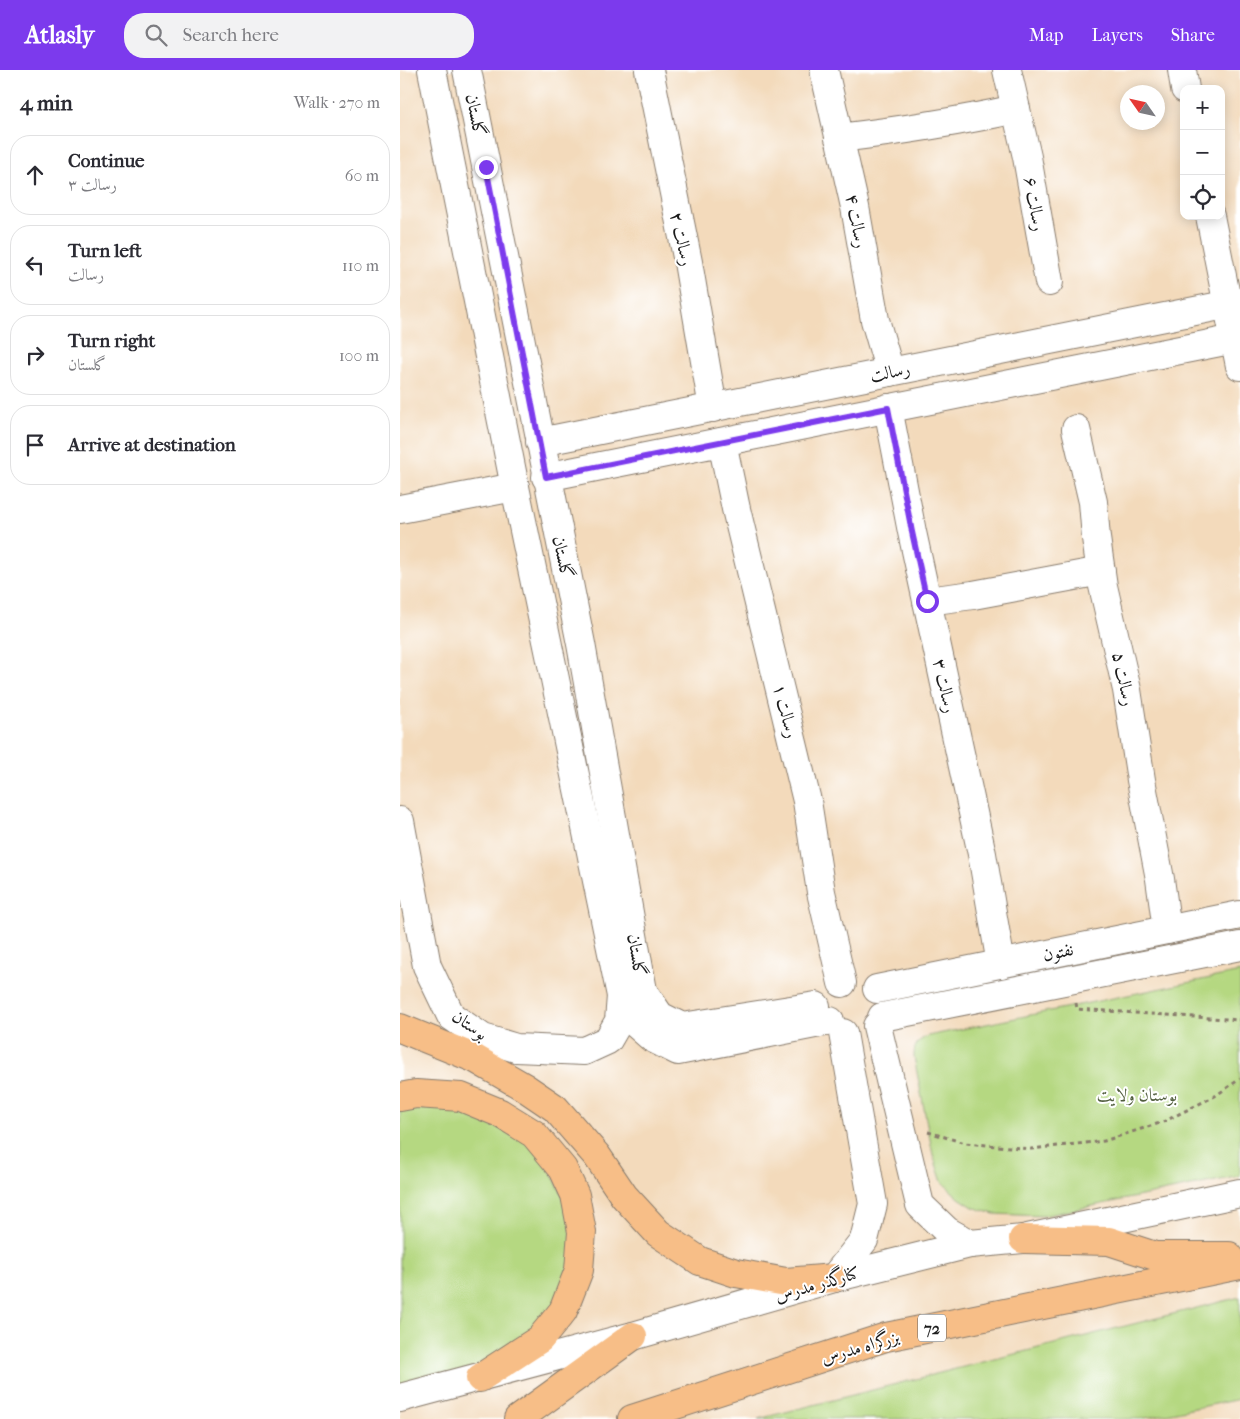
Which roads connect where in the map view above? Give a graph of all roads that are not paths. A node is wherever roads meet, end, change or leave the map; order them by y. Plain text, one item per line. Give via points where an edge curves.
1 (432, 70) edge
2 (467, 70) edge
3 (649, 70) edge
4 (824, 70) edge
5 (1007, 70) edge
6 (1182, 70) edge
7 (1184, 85) edge
8 (1016, 109) junction
9 (839, 138) junction
10 (486, 167) junction
11 (453, 173) junction
12 (1211, 220) edge
13 (1048, 282) dead end
14 (1233, 303) edge
15 (1238, 339) edge
16 (974, 356) junction
17 (1240, 366) edge
18 (890, 372) junction
19 (979, 390) junction
20 (713, 408) junction
21 (888, 408) junction
22 (1076, 429) dead end
23 (540, 442) junction
24 (722, 442) junction
25 (546, 477) junction
26 (515, 487) junction
27 (400, 510) edge
28 (1101, 571) junction
29 (927, 601) junction
30 (400, 821) edge
31 (1240, 915) edge
32 (1166, 930) junction
33 (1240, 946) edge
34 (1001, 964) junction
35 (877, 989) junction
36 (620, 996) junction
37 (835, 1010) junction
38 (879, 1021) junction
39 (400, 1028) edge
40 (400, 1097) edge
41 (1240, 1193) edge
42 (1023, 1239) junction
43 (970, 1244) junction
44 (1240, 1256) edge
45 (1240, 1265) edge
46 (834, 1278) junction
47 (634, 1336) junction
48 (480, 1378) junction
49 (400, 1398) edge
50 (518, 1419) edge
51 (632, 1419) edge

1 - 11 street, گلستان
2 - 10 street, گلستان
3 - 20 street, رسالت ۲ via 688,262
4 - 9 street, رسالت ۴
5 - 8 street, رسالت ۶
6 - 7 street
8 - 9 street
8 - 13 street, رسالت ۶
9 - 18 street, رسالت ۴ via 875,320
10 - 11 street
10 - 23 street, گلستان
11 - 26 street, گلستان
12 - 14 street
14 - 15 street
14 - 16 street, رسالت
15 - 17 street
15 - 19 street, رسالت
16 - 18 street, رسالت
16 - 19 street
18 - 20 street, رسالت
19 - 21 street, رسالت
20 - 23 street, رسالت
21 - 24 street, رسالت
21 - 29 street, رسالت ۳
22 - 28 street, رسالت ۵ via 1093,502
23 - 25 street, گلستان
24 - 25 street, رسالت
24 - 37 street, رسالت ۱ via 807,801
25 - 37 street, گلستان via 582,654 643,992 660,1016 682,1027
26 - 27 street
26 - 36 street, گلستان
28 - 29 street
28 - 32 street, رسالت ۵ via 1127,690
29 - 34 street, رسالت ۳ via 982,854
30 - 36 street, بوستان via 427,966 451,1016 483,1038 516,1048 584,1051 608,1040 618,1021
31 - 32 street, نفتون
32 - 34 street, نفتون
33 - 38 street, نفتون
34 - 35 street, نفتون
35 - 37 street via 869,983 850,980
35 - 38 street via 884,1007
36 - 37 street via 636,1024 652,1038 678,1051
37 - 38 street via 851,1036 870,1032
37 - 46 street, رسالت ۱ via 873,1204 864,1240
38 - 43 street via 920,1205 947,1231
39 - 46 main road via 474,1058 555,1108 598,1156 624,1196 658,1233 700,1261 736,1273 786,1282
40 - 48 main road via 416,1094 461,1098 500,1112 534,1134 562,1170 575,1195 582,1232 579,1270 563,1311 540,1339
41 - 42 street, کنارگذر مدرس
42 - 43 street, کنارگذر مدرس
42 - 44 main road via 1109,1242 1155,1256
43 - 46 street, کنارگذر مدرس
45 - 51 main road, بزرگراه مدرس / 72 via 886,1337
46 - 47 street, کنارگذر مدرس
47 - 48 street, کنارگذر مدرس
47 - 50 main road
48 - 49 street, کنارگذر مدرس

